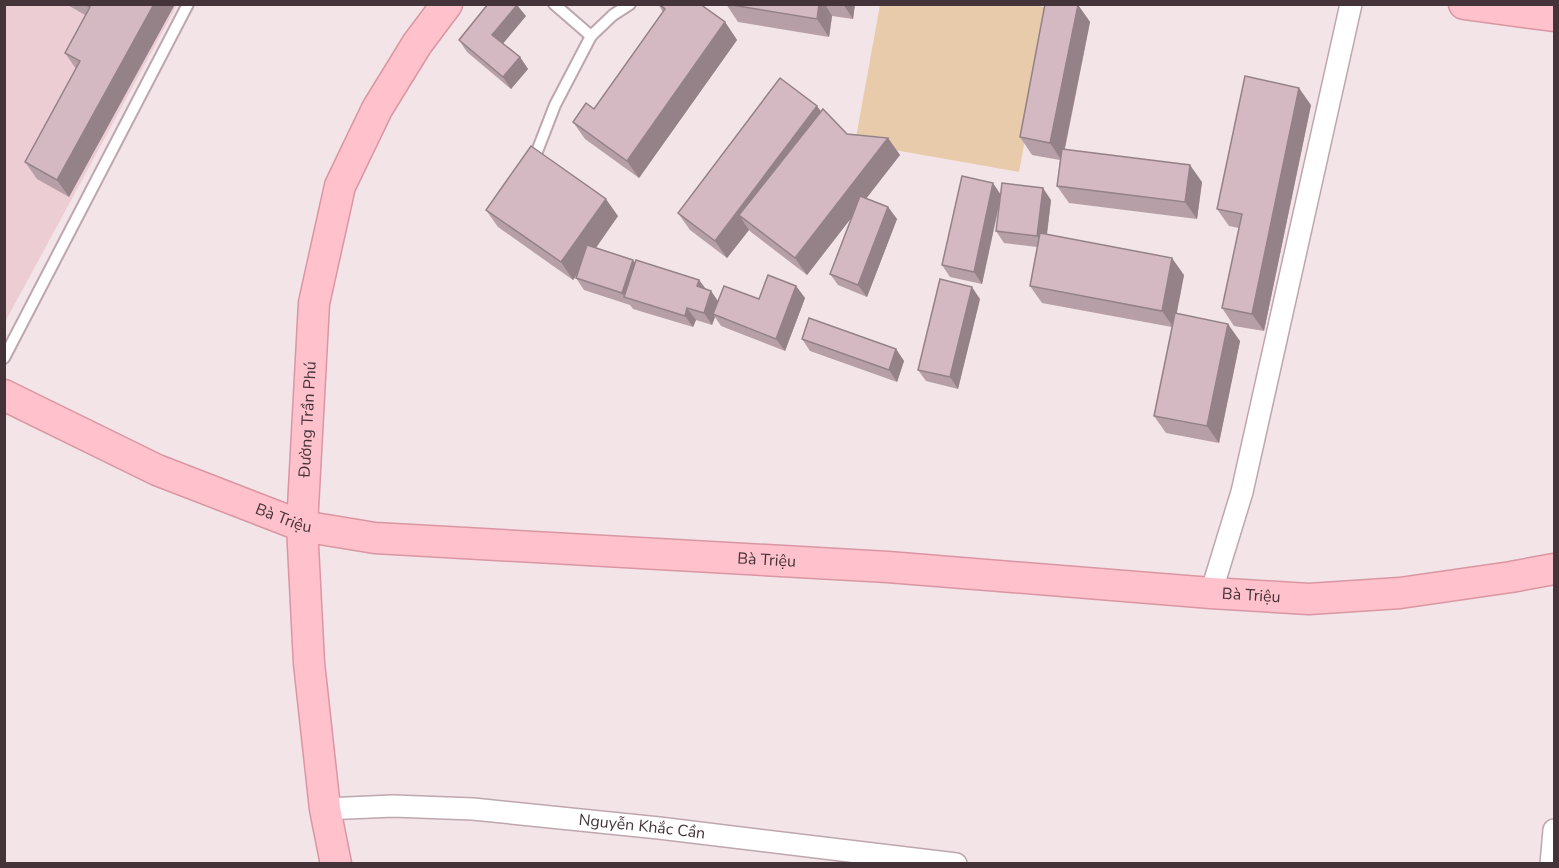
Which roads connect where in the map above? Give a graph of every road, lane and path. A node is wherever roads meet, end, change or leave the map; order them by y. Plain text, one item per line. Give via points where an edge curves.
1 (188, 4) edge
2 (447, 4) edge
3 (554, 4) edge
4 (630, 4) edge
5 (1351, 4) edge
6 (1464, 4) edge
7 (1554, 16) edge
8 (591, 36) junction
9 (536, 154) edge
10 (4, 358) edge
11 (4, 395) edge
12 (302, 526) junction
13 (1554, 569) edge
14 (1211, 593) junction
15 (325, 809) junction
16 (1554, 830) edge
17 (336, 864) edge
18 (957, 864) edge
19 (1551, 864) edge

1 - 10 lane
2 - 12 main road, Đường Trần Phú via 377,109 340,186 314,303
3 - 8 lane
4 - 8 lane
5 - 14 street via 1242,492
6 - 7 main road
8 - 9 lane via 555,105
11 - 12 main road, Bà Triệu via 158,470
12 - 14 main road, Bà Triệu via 375,538 888,567
12 - 15 main road, Đường Trần Phú via 309,663
13 - 14 main road, Bà Triệu via 1377,594 1310,599
15 - 17 main road, Đường Trần Phú
15 - 18 street, Nguyễn Khắc Cần via 473,809
16 - 19 street

